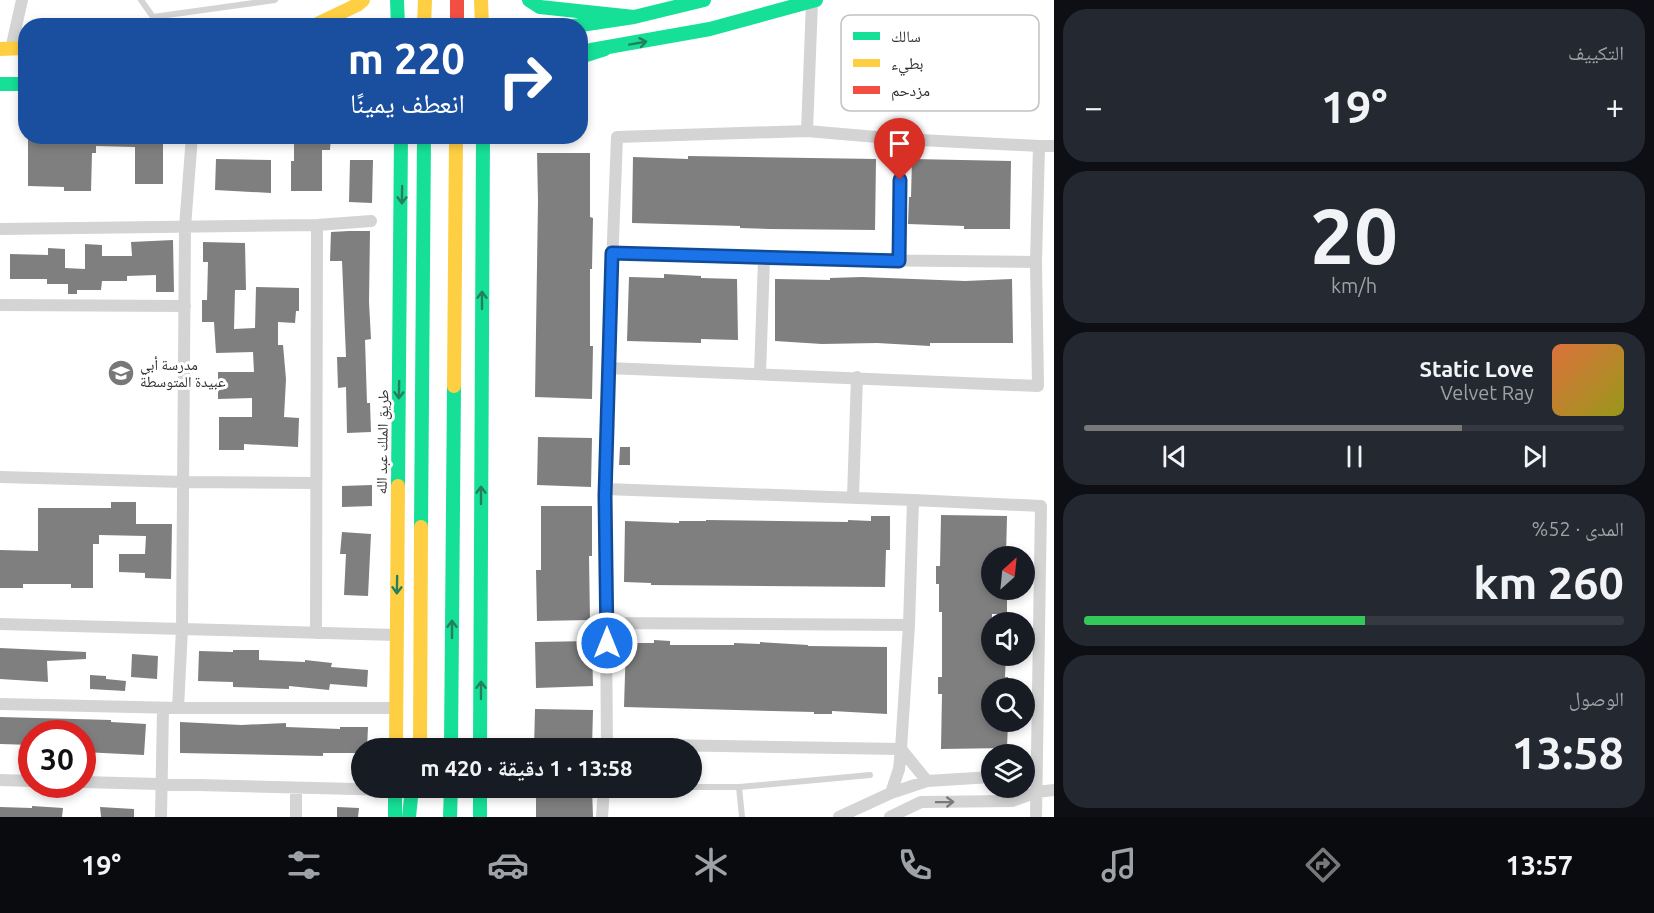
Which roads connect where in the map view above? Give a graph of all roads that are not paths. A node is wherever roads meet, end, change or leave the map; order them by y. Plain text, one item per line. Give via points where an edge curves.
1 (22, 0) edge
2 (141, 0) edge
3 (275, 0) edge
4 (363, 0) edge
5 (397, 0) edge
6 (424, 0) edge
7 (457, 0) edge
8 (481, 0) edge
9 (529, 0) edge
10 (704, 0) edge
11 (814, 1) edge
12 (634, 17) junction
13 (18, 18) edge
14 (330, 18) edge
15 (398, 18) edge
16 (424, 18) edge
17 (457, 18) edge
18 (482, 18) edge
19 (18, 20) edge
20 (588, 24) edge
21 (12, 49) edge
22 (605, 49) junction
23 (588, 50) edge
24 (588, 54) edge
25 (0, 84) edge
26 (18, 84) edge
27 (807, 131) junction
28 (900, 139) junction
29 (191, 144) edge
30 (398, 144) edge
31 (401, 144) edge
32 (408, 144) edge
33 (424, 144) edge
34 (456, 144) edge
35 (479, 144) edge
36 (483, 144) edge
37 (487, 144) edge
38 (1039, 146) junction
39 (1054, 146) edge
40 (483, 156) junction
41 (402, 166) junction
42 (371, 220) dead end
43 (317, 225) junction
44 (185, 227) junction
45 (0, 229) edge
46 (612, 253) junction
47 (764, 259) junction
48 (899, 261) junction
49 (1036, 262) junction
50 (0, 306) edge
51 (185, 306) junction
52 (608, 368) junction
53 (760, 374) junction
54 (857, 377) junction
55 (0, 477) edge
56 (183, 482) junction
57 (316, 483) junction
58 (605, 489) junction
59 (854, 497) junction
60 (913, 500) junction
61 (607, 623) junction
62 (0, 624) edge
63 (909, 625) junction
64 (182, 629) junction
65 (316, 633) junction
66 (397, 635) junction
67 (0, 704) edge
68 (163, 708) junction
69 (178, 708) junction
70 (396, 708) junction
71 (396, 738) edge
72 (418, 738) edge
73 (453, 738) edge
74 (480, 738) edge
75 (607, 738) edge
76 (702, 747) edge
77 (901, 749) junction
78 (870, 775) dead end
79 (981, 778) edge
80 (0, 780) edge
81 (18, 781) edge
82 (927, 781) junction
83 (96, 782) edge
84 (161, 784) junction
85 (702, 787) edge
86 (740, 787) junction
87 (296, 788) junction
88 (351, 789) edge
89 (1054, 790) edge
90 (1037, 792) junction
91 (891, 793) junction
92 (395, 798) edge
93 (411, 798) edge
94 (420, 798) edge
95 (451, 798) edge
96 (459, 798) edge
97 (480, 798) edge
98 (603, 798) edge
99 (161, 817) edge
100 (296, 817) edge
101 (395, 817) edge
102 (409, 817) edge
103 (420, 817) edge
104 (450, 817) edge
105 (460, 817) edge
106 (480, 817) edge
107 (602, 817) edge
108 (742, 817) edge
109 (839, 817) edge
110 (890, 817) edge
111 (1036, 817) edge

1 - 13 street
2 - 3 lane via 153,17
4 - 14 main road
5 - 15 main road
6 - 16 main road
7 - 17 main road
8 - 18 main road
9 - 12 main road via 540,7
10 - 12 main road
22 -> 11 main road via 710,29
11 - 27 street
12 - 20 main road
19 - 21 street
22 - 23 main road
22 - 24 main road
25 - 26 main road
27 - 28 street
27 - 46 street via 617,136
28 - 38 street
28 - 48 street
29 - 44 street
30 - 41 main road
31 - 41 main road, طريق الملك عبد الله
32 - 41 main road
33 - 72 main road
73 -> 34 main road
35 - 40 main road
36 - 40 main road
37 - 40 main road
38 - 39 street
38 - 49 street
74 -> 40 main road
41 -> 66 main road, طريق الملك عبد الله
42 - 43 street
43 - 44 street
43 - 57 street
44 - 45 street
44 - 51 street
46 - 47 street
46 - 52 street
47 - 48 street
47 - 53 street
48 - 49 street
49 - 54 street via 1038,386
50 - 51 street
51 - 56 street
52 - 53 street
52 - 58 street
53 - 54 street
54 - 59 street
55 - 56 street
56 - 57 street
56 - 64 street
57 - 65 street
58 - 59 street
58 - 61 street
59 - 60 street
60 - 63 street
60 - 90 street via 1041,506
61 - 63 street
61 - 75 street
62 - 64 street
63 - 77 street
64 - 65 street
64 - 69 street
65 - 66 street
66 - 70 main road, طريق الملك عبد الله
67 - 68 street
68 - 69 street
68 - 84 street
69 - 70 street
70 - 71 main road, طريق الملك عبد الله
76 - 77 street
77 - 82 street
77 - 91 street
78 - 86 lane
79 - 82 street
80 - 81 street
82 - 91 street
83 - 84 street
84 - 87 street
84 - 99 street
85 - 86 lane
86 - 108 lane
87 - 88 street
87 - 100 street
89 - 90 street
110 -> 90 street via 921,802 1012,801
90 - 111 street
91 - 109 street
92 - 101 main road
93 - 102 main road
94 - 103 main road
95 - 104 main road
96 - 105 main road
97 - 106 main road
98 - 107 street

